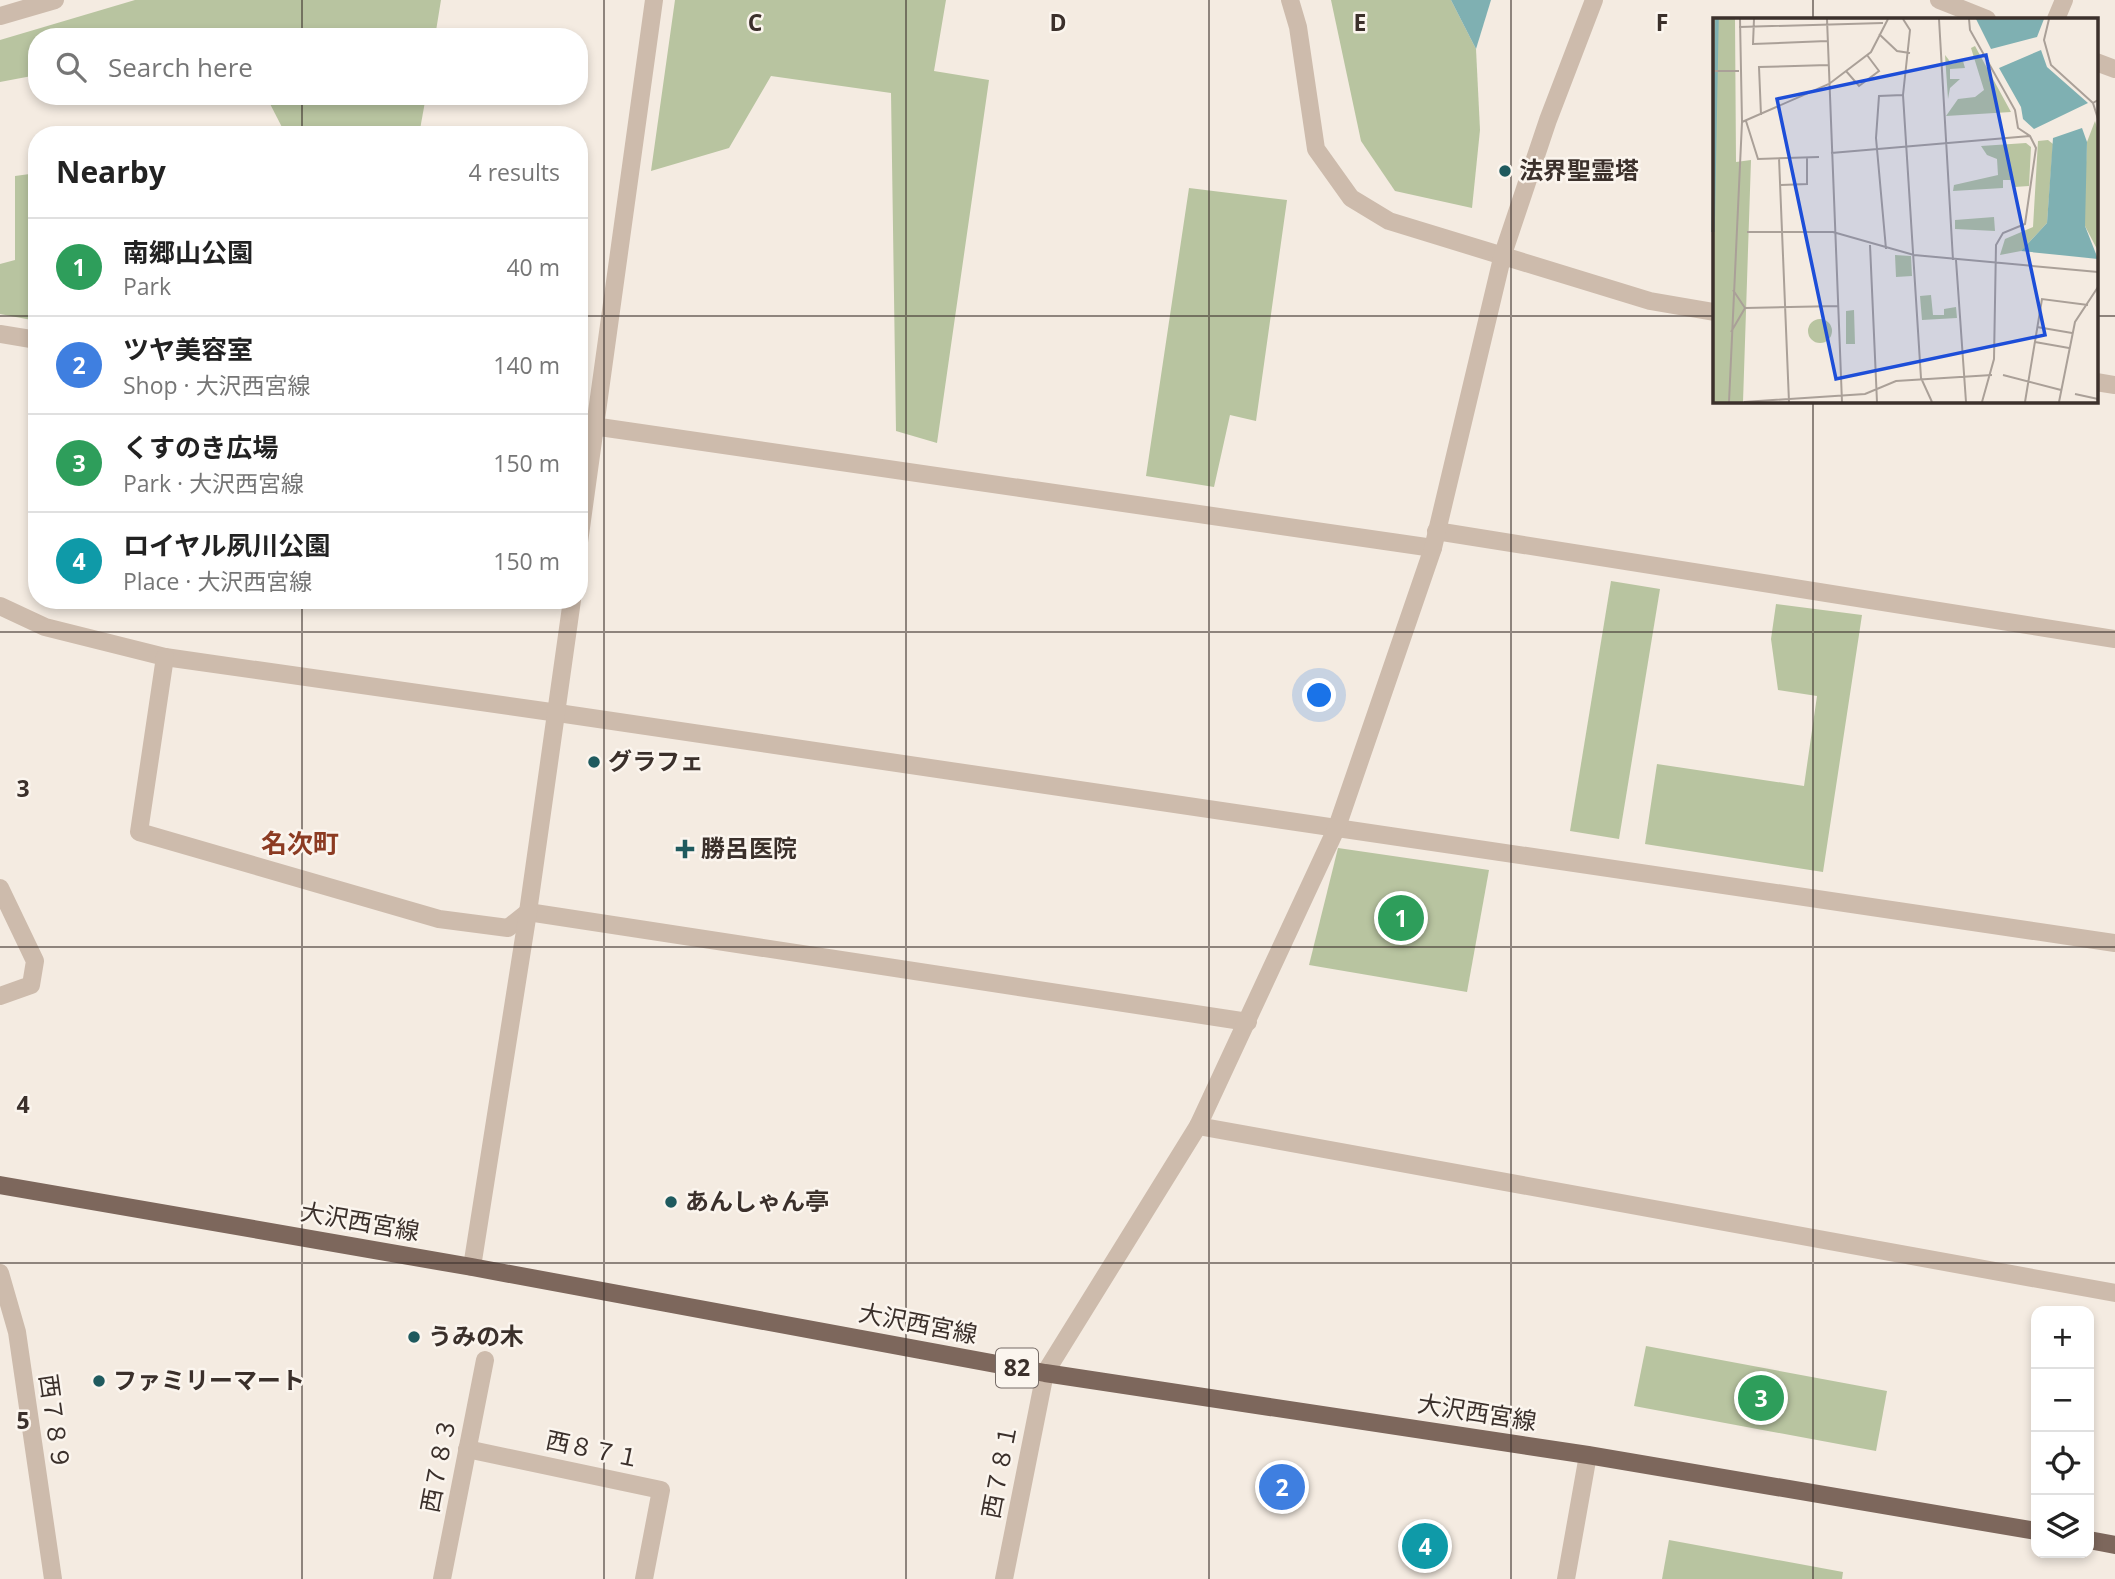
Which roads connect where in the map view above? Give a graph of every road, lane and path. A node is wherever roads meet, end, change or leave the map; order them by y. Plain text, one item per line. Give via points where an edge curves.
1 (55, 0) edge
2 (654, 0) edge
3 (1290, 0) edge
4 (1594, 0) edge
5 (1939, 0) edge
6 (2064, 0) edge
7 (0, 16) edge
8 (1984, 18) edge
9 (2056, 18) edge
10 (2098, 63) edge
11 (2115, 69) edge
12 (1503, 254) junction
13 (1713, 313) edge
14 (0, 334) edge
15 (28, 339) edge
16 (588, 413) edge
17 (588, 426) edge
18 (1435, 539) junction
19 (0, 606) edge
20 (571, 609) edge
21 (2115, 639) edge
22 (165, 657) junction
23 (558, 713) junction
24 (1337, 827) junction
25 (0, 888) edge
26 (528, 912) junction
27 (2115, 943) edge
28 (0, 996) edge
29 (1248, 1022) junction
30 (1198, 1126) junction
31 (0, 1185) edge
32 (472, 1267) junction
33 (0, 1273) edge
34 (2115, 1293) edge
35 (485, 1360) dead end
36 (1045, 1373) junction
37 (467, 1449) junction
38 (1588, 1455) junction
39 (2031, 1530) edge
40 (2094, 1541) edge
41 (2115, 1545) edge
42 (53, 1579) edge
43 (442, 1579) edge
44 (644, 1579) edge
45 (1003, 1579) edge
46 (1566, 1579) edge

1 - 7 street
2 - 16 street
3 - 12 street via 1317,149 1351,198 1390,221
4 - 12 street
5 - 8 street
6 - 9 street
10 - 11 street
12 - 13 street via 1650,301
12 - 18 street
14 - 15 street
17 - 18 street
18 - 21 street
18 - 24 street
19 - 22 street via 45,627
20 - 23 street
22 - 23 street
22 - 26 street via 139,832 439,919 508,928
23 - 24 street
23 - 26 street
24 - 27 street
24 - 29 street
25 - 28 street via 35,961 31,985
26 - 29 street
26 - 32 street
29 - 30 street
30 - 34 street
30 - 36 street
31 - 32 main road, 大沢西宮線 / 82
32 - 36 main road, 大沢西宮線 / 82
33 - 42 street, 西７８９ via 17,1332
35 - 37 street, 西７８３
36 - 38 main road, 大沢西宮線 / 82
36 - 45 street, 西７８１
37 - 43 street, 西７８３
37 - 44 street, 西８７１ via 661,1490
38 - 39 main road, 大沢西宮線 / 82
38 - 46 street
40 - 41 main road

